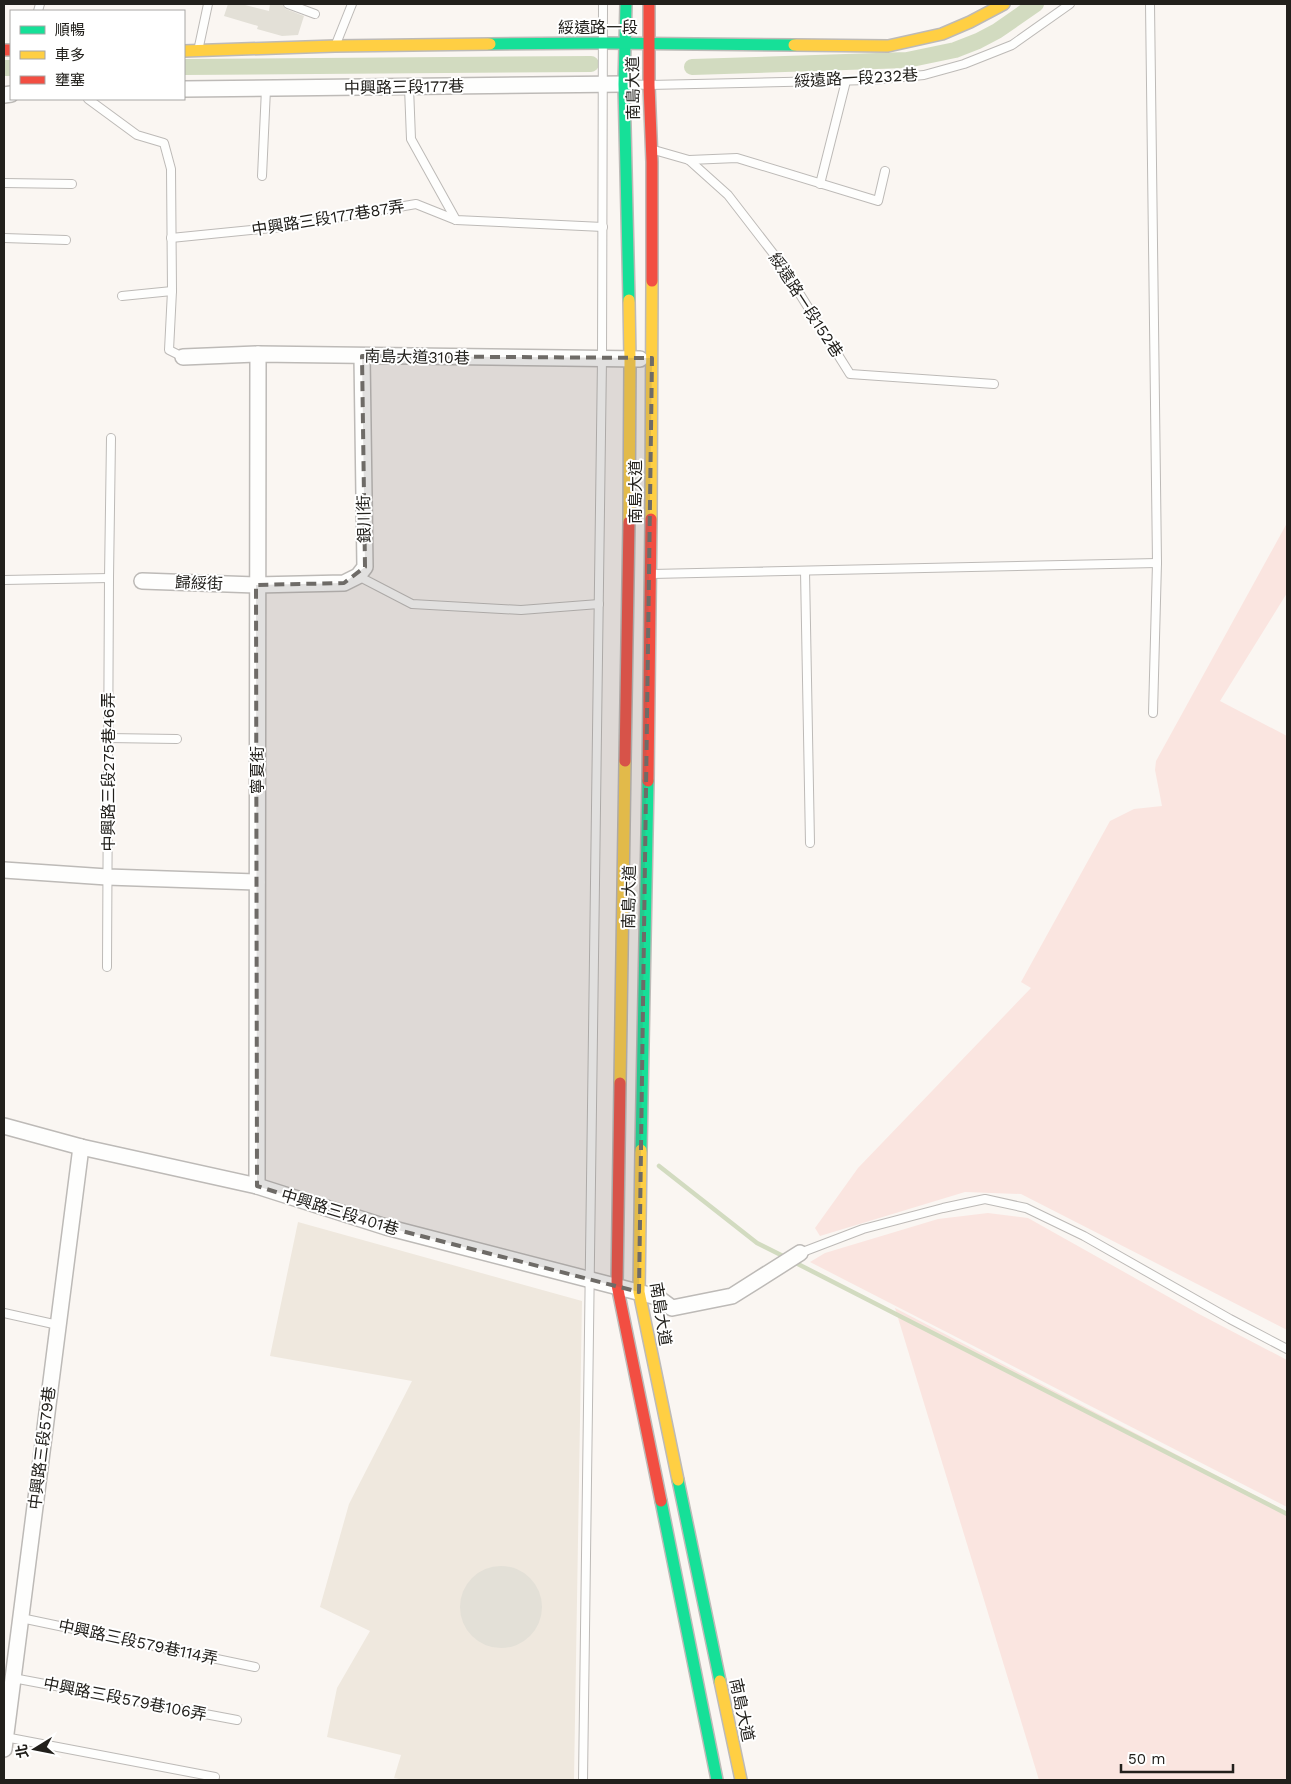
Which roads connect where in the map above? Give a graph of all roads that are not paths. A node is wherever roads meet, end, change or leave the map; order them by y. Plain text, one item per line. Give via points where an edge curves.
1 (208, 4) edge
2 (288, 4) edge
3 (352, 4) edge
4 (603, 4) edge
5 (626, 4) edge
6 (649, 4) edge
7 (1070, 4) edge
8 (1150, 4) edge
9 (999, 5) edge
10 (315, 14) dead end
11 (604, 43) junction
12 (626, 43) junction
13 (649, 43) junction
14 (335, 46) junction
15 (185, 51) edge
16 (197, 51) junction
17 (846, 81) junction
18 (604, 84) junction
19 (624, 84) junction
20 (649, 86) junction
21 (409, 87) junction
22 (266, 88) junction
23 (185, 89) edge
24 (89, 100) edge
25 (652, 150) junction
26 (689, 160) junction
27 (885, 171) dead end
28 (262, 176) dead end
29 (4, 183) edge
30 (72, 184) dead end
31 (820, 184) junction
32 (456, 220) junction
33 (603, 227) junction
34 (4, 238) edge
35 (171, 238) junction
36 (66, 240) dead end
37 (172, 291) junction
38 (122, 296) dead end
39 (258, 354) junction
40 (362, 356) junction
41 (183, 357) joint
42 (652, 358) junction
43 (602, 360) junction
44 (630, 360) junction
45 (994, 384) dead end
46 (111, 438) dead end
47 (1157, 563) junction
48 (805, 571) junction
49 (651, 574) junction
50 (358, 576) junction
51 (109, 578) junction
52 (4, 580) edge
53 (142, 581) dead end
54 (256, 585) junction
55 (599, 604) junction
56 (1154, 713) dead end
57 (108, 738) junction
58 (176, 739) dead end
59 (810, 843) dead end
60 (4, 870) edge
61 (107, 877) junction
62 (257, 882) junction
63 (107, 967) dead end
64 (4, 1126) edge
65 (81, 1147) junction
66 (257, 1186) junction
67 (800, 1253) joint
68 (591, 1279) junction
69 (617, 1285) junction
70 (638, 1292) junction
71 (4, 1313) edge
72 (58, 1325) junction
73 (1287, 1349) edge
74 (20, 1618) junction
75 (255, 1667) dead end
76 (13, 1678) junction
77 (237, 1720) dead end
78 (5, 1743) edge
79 (215, 1777) dead end
80 (583, 1780) edge
81 (717, 1780) edge
82 (741, 1780) edge

1 - 16 lane
2 - 10 lane
3 - 14 lane
4 - 11 lane
5 - 12 street, 南島大道
6 - 13 street, 南島大道
7 - 17 lane, 綏遠路一段232巷 via 1012,45 964,64 924,75
8 - 47 lane
9 - 13 street, 綏遠路一段 via 942,34 888,46
11 - 12 street, 綏遠路一段
11 - 14 street, 綏遠路一段
11 - 18 lane
12 - 13 street, 綏遠路一段
12 - 19 street, 南島大道
13 - 20 street, 南島大道
14 - 16 street, 綏遠路一段
15 - 16 street, 綏遠路一段
17 - 20 lane, 綏遠路一段232巷
17 - 31 lane
18 - 19 street, 中興路三段177巷
18 - 21 street, 中興路三段177巷
18 - 33 lane
19 - 20 lane, 綏遠路一段232巷
19 - 44 street, 南島大道
20 - 25 street, 南島大道
21 - 22 street, 中興路三段177巷
21 - 32 lane via 410,139
22 - 23 street, 中興路三段177巷
22 - 28 lane
24 - 35 lane via 137,135 164,143 171,169
25 - 26 lane, 綏遠路一段152巷
25 - 42 street, 南島大道
26 - 31 lane via 736,158
26 - 45 lane, 綏遠路一段152巷 via 728,195 779,261 850,374
27 - 31 lane via 878,202
29 - 30 lane
32 - 33 lane, 中興路三段177巷87弄
32 - 35 lane, 中興路三段177巷87弄 via 416,204 282,227
33 - 43 lane
34 - 36 lane
35 - 37 lane
37 - 38 lane
37 - 41 lane via 169,350
39 - 40 street, 南島大道310巷
39 - 41 street, 南島大道310巷
39 - 54 street, 寧夏街
40 - 43 street, 南島大道310巷
40 - 50 street, 銀川街 via 365,567
42 - 44 street, 南島大道310巷
42 - 49 street, 南島大道
43 - 44 street, 南島大道310巷
43 - 55 lane
44 - 69 street, 南島大道
46 - 51 lane, 中興路三段275巷46弄
47 - 48 lane
47 - 56 lane
48 - 49 lane
48 - 59 lane
49 - 70 street, 南島大道
50 - 54 street via 344,583
50 - 55 lane via 412,604 521,610
51 - 52 lane
51 - 57 lane, 中興路三段275巷46弄
53 - 54 street, 歸綏街
54 - 62 street, 寧夏街
55 - 68 lane
57 - 58 lane
57 - 61 lane, 中興路三段275巷46弄
60 - 61 street
61 - 62 street
61 - 63 lane, 中興路三段275巷46弄
62 - 66 street, 寧夏街
64 - 65 street, 中興路三段401巷
65 - 66 street, 中興路三段401巷
65 - 72 street, 中興路三段579巷
66 - 68 street, 中興路三段401巷 via 386,1227
67 - 70 street, 中興路三段401巷 via 732,1296 672,1308 657,1297
67 - 73 lane via 863,1229 985,1199 1026,1208 1084,1236
68 - 69 street, 中興路三段401巷
68 - 80 lane
69 - 70 street, 中興路三段401巷
69 - 81 street, 南島大道
70 - 82 street, 南島大道
71 - 72 lane
72 - 74 street, 中興路三段579巷
74 - 75 lane, 中興路三段579巷114弄
74 - 76 street, 中興路三段579巷
76 - 77 lane, 中興路三段579巷106弄
76 - 78 street, 中興路三段579巷
78 - 79 lane

